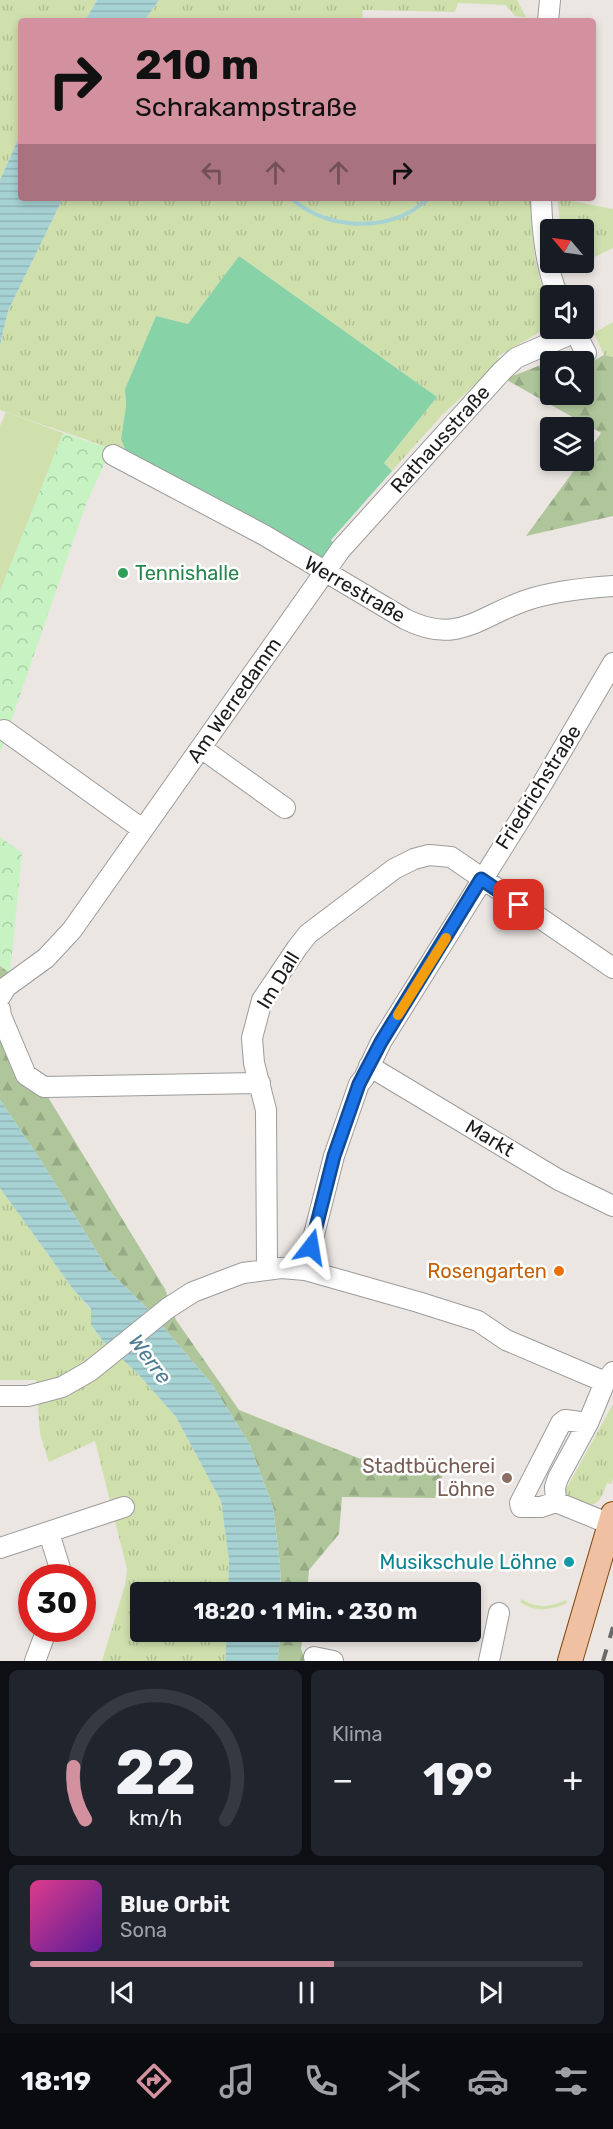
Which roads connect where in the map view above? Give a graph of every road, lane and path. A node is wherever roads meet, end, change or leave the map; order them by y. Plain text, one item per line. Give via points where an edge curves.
1 (550, 0) edge
2 (548, 18) edge
3 (541, 201) edge
4 (553, 285) edge
5 (559, 339) edge
6 (113, 455) dead end
7 (325, 571) junction
8 (613, 586) edge
9 (613, 663) edge
10 (4, 730) dead end
11 (201, 748) junction
12 (285, 808) dead end
13 (142, 829) junction
14 (481, 879) junction
15 (613, 968) edge
16 (0, 997) edge
17 (0, 1009) edge
18 (369, 1066) junction
19 (260, 1083) junction
20 (613, 1206) edge
21 (267, 1269) junction
22 (305, 1270) junction
23 (609, 1376) edge
24 (0, 1396) edge
25 (588, 1422) junction
26 (556, 1502) junction
27 (124, 1507) dead end
28 (611, 1519) edge
29 (49, 1533) junction
30 (0, 1548) edge
31 (59, 1564) edge
32 (499, 1613) dead end
33 (42, 1642) edge
34 (35, 1661) edge
35 (489, 1661) edge
36 (570, 1661) edge

1 - 2 street
3 - 4 street
5 - 7 street, Rathausstraße via 516,358 502,371 389,494
6 - 7 street, Werrestraße
7 - 8 street, Werrestraße via 405,619 438,630 461,628 545,594
7 - 11 street, Am Werredamm
9 - 14 street, Friedrichstraße
10 - 13 street
11 - 12 street
11 - 13 street, Am Werredamm
13 - 16 street, Am Werredamm via 72,930 46,958 6,987
14 - 15 street, Im Dall
14 - 18 street, Friedrichstraße
14 - 19 street, Im Dall via 451,857 429,855 414,859 394,869 308,934 262,1000 252,1038
17 - 19 street via 26,1075 44,1087
18 - 20 street, Markt via 559,1180
18 - 22 street, Friedrichstraße via 334,1156
19 - 21 street, Im Dall via 266,1110
21 - 22 street
21 - 24 street via 193,1292 90,1371 62,1387 28,1396
22 - 23 street via 478,1321 506,1340
23 - 25 street
25 - 26 street via 558,1478
25 - 26 street via 561,1423 520,1503 521,1507 541,1508
26 - 28 street
27 - 29 street
28 - 36 main road
29 - 30 street
29 - 31 street
32 - 35 street
33 - 34 street

